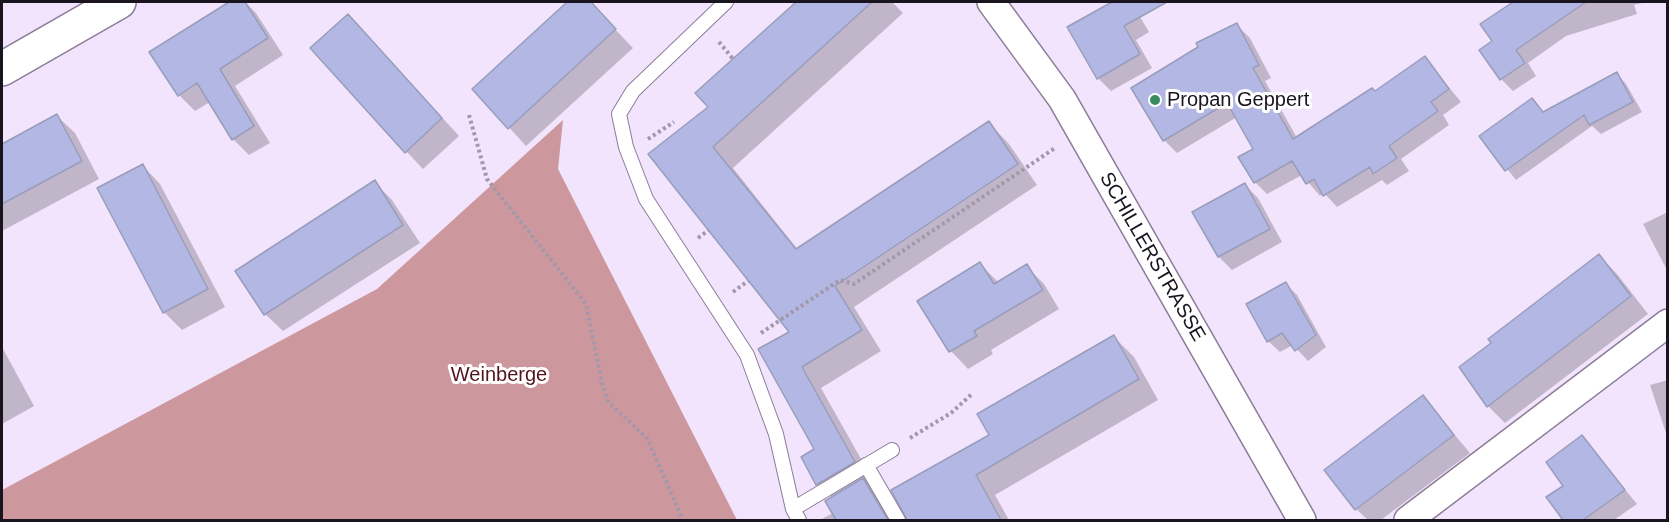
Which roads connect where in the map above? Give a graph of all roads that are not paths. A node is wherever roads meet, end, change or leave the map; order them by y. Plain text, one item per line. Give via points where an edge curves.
1 (119, 2) edge
2 (726, 2) edge
3 (992, 2) edge
4 (2, 69) edge
5 (1668, 323) edge
6 (892, 450) road end
7 (866, 465) junction
8 (796, 515) edge
9 (898, 520) edge
10 (1302, 520) edge
11 (1408, 520) edge

1 - 4 street
2 - 8 lane via 633,91 619,114 626,147 646,199 742,346 776,434
3 - 10 street, SCHILLERSTRASSE via 1062,99
5 - 11 street
6 - 7 lane
7 - 8 lane
7 - 9 lane

